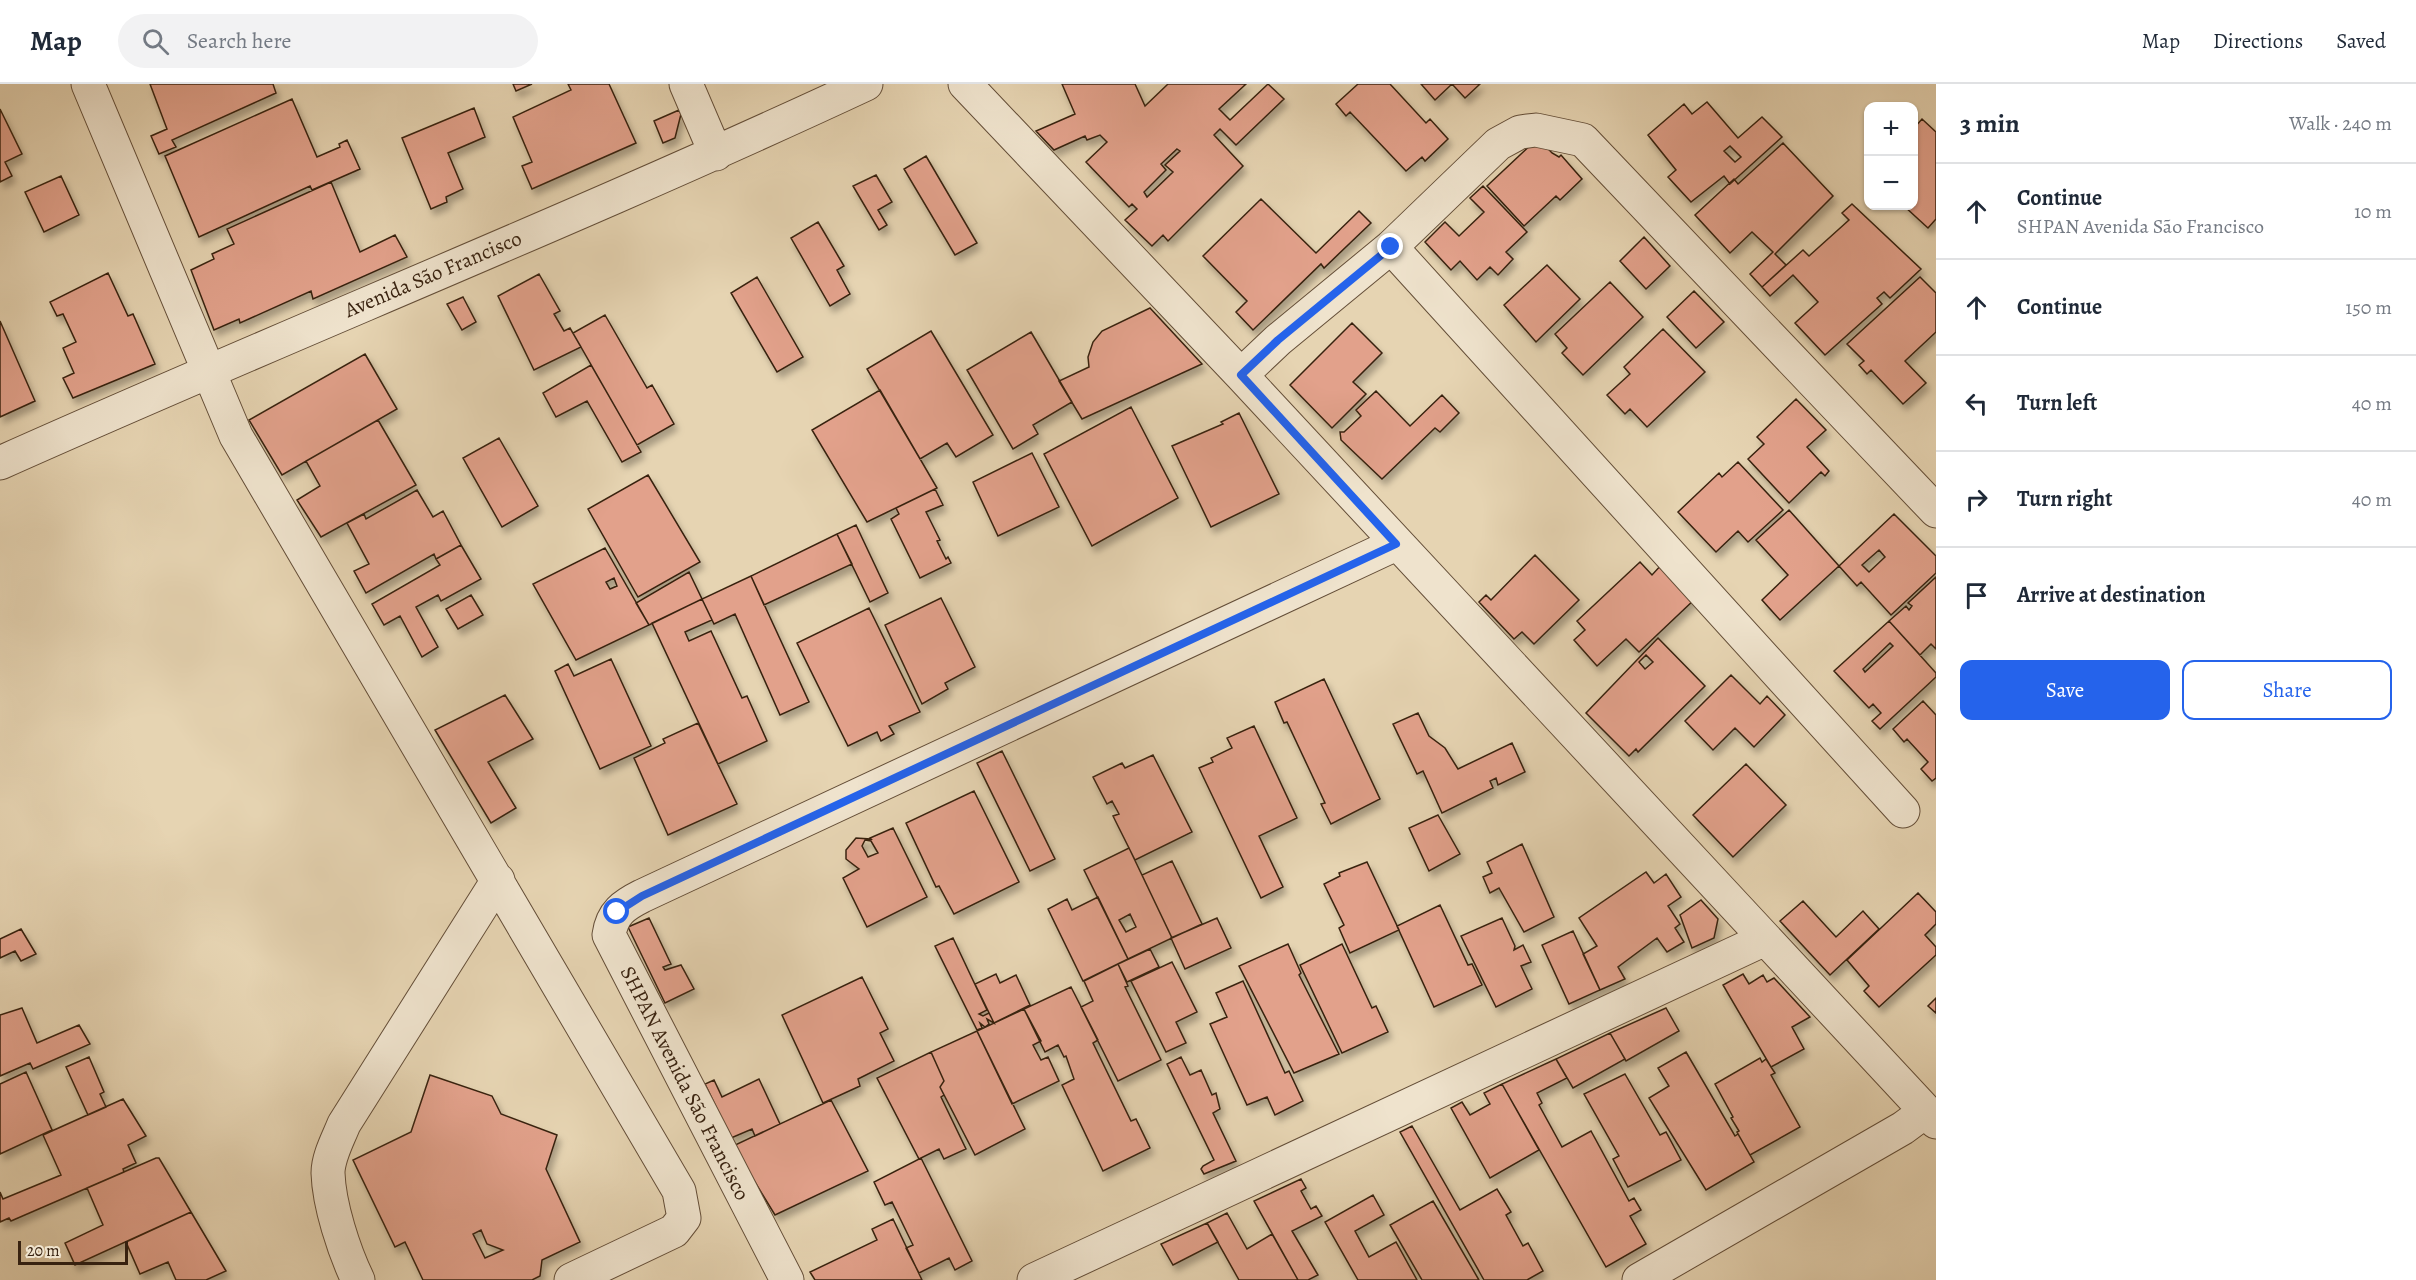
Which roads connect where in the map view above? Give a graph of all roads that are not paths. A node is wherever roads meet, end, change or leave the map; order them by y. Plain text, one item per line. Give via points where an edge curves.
1 (88, 84) edge
2 (866, 84) edge
3 (966, 84) edge
4 (690, 92) edge
5 (716, 154) junction
6 (1391, 247) junction
7 (207, 370) junction
8 (1241, 375) junction
9 (0, 463) edge
10 (1936, 511) edge
11 (1396, 544) junction
12 (1903, 811) dead end
13 (498, 880) junction
14 (1765, 939) junction
15 (1931, 1117) edge
16 (358, 1280) edge
17 (571, 1280) edge
18 (787, 1280) edge
19 (1034, 1280) edge
20 (1639, 1280) edge

1 - 7 street
2 - 5 street, Avenida São Francisco
3 - 8 street
4 - 5 street
5 - 7 street, Avenida São Francisco
6 - 8 street
6 - 10 street via 1505,140 1520,132 1536,130 1583,140
6 - 12 street
7 - 9 street, Avenida São Francisco
7 - 13 street via 236,436
8 - 11 street
11 - 14 street
11 - 18 street, SHPAN Avenida São Francisco via 642,896 617,912 609,935
13 - 16 street via 344,1125 333,1152 328,1172 343,1250
13 - 17 street via 679,1191 684,1218 674,1231
14 - 15 street
14 - 19 street
15 - 20 street via 1903,1128

